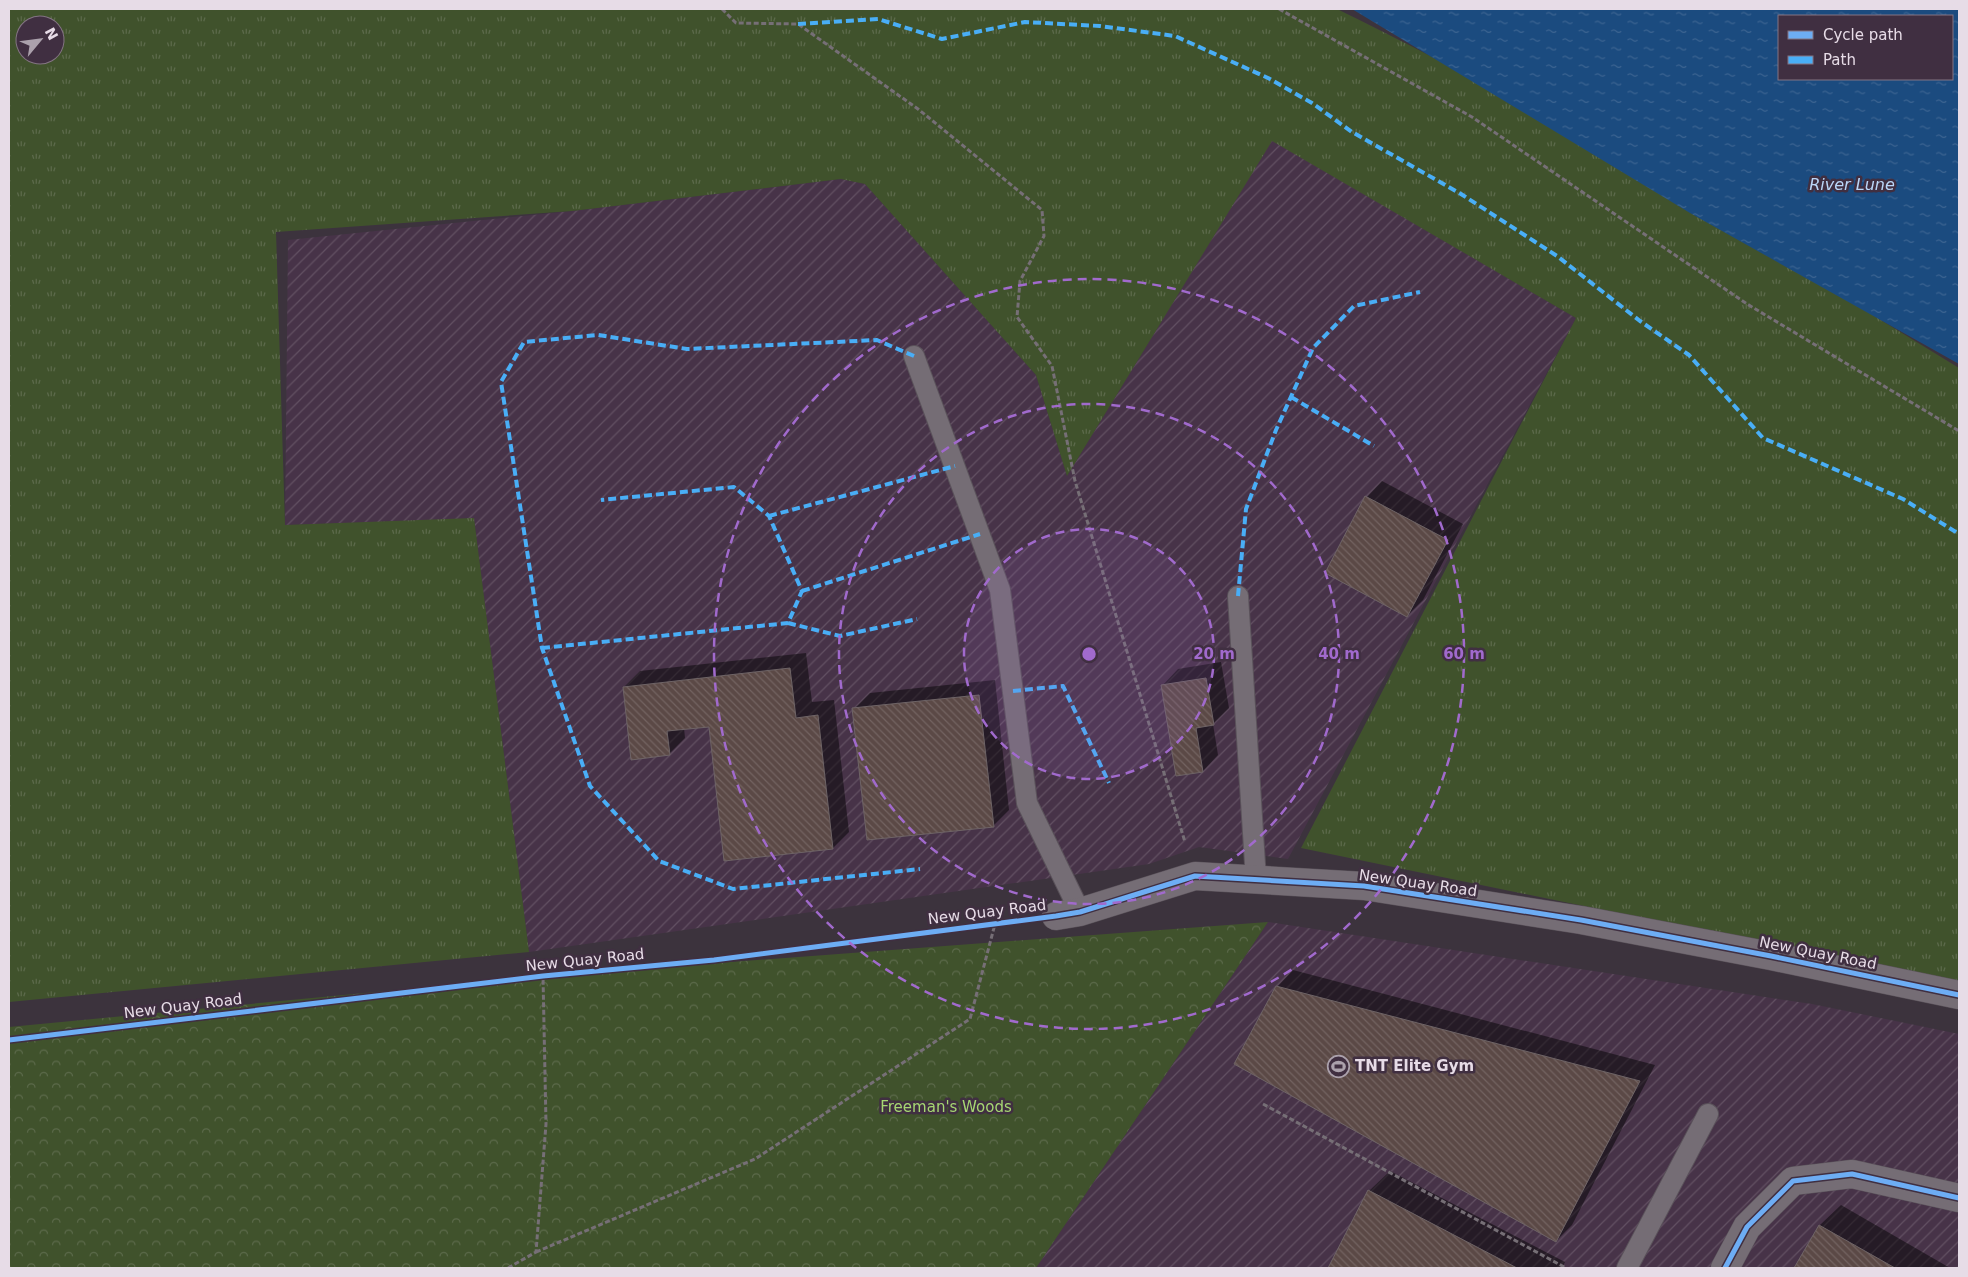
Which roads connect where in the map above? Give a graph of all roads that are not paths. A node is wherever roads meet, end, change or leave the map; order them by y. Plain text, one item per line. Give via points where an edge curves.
1 (914, 356) dead end
2 (1238, 596) dead end
3 (1256, 880) junction
4 (1068, 914) joint
5 (1959, 995) edge
6 (1708, 1114) dead end
7 (1959, 1198) edge
8 (1627, 1268) edge
9 (1725, 1268) edge

1 - 4 lane via 1000,590 1027,803
2 - 3 lane
3 - 4 street, New Quay Road via 1195,876
3 - 5 street, New Quay Road via 1364,886 1571,919
6 - 8 lane
7 - 9 street via 1852,1174 1793,1180 1747,1227

